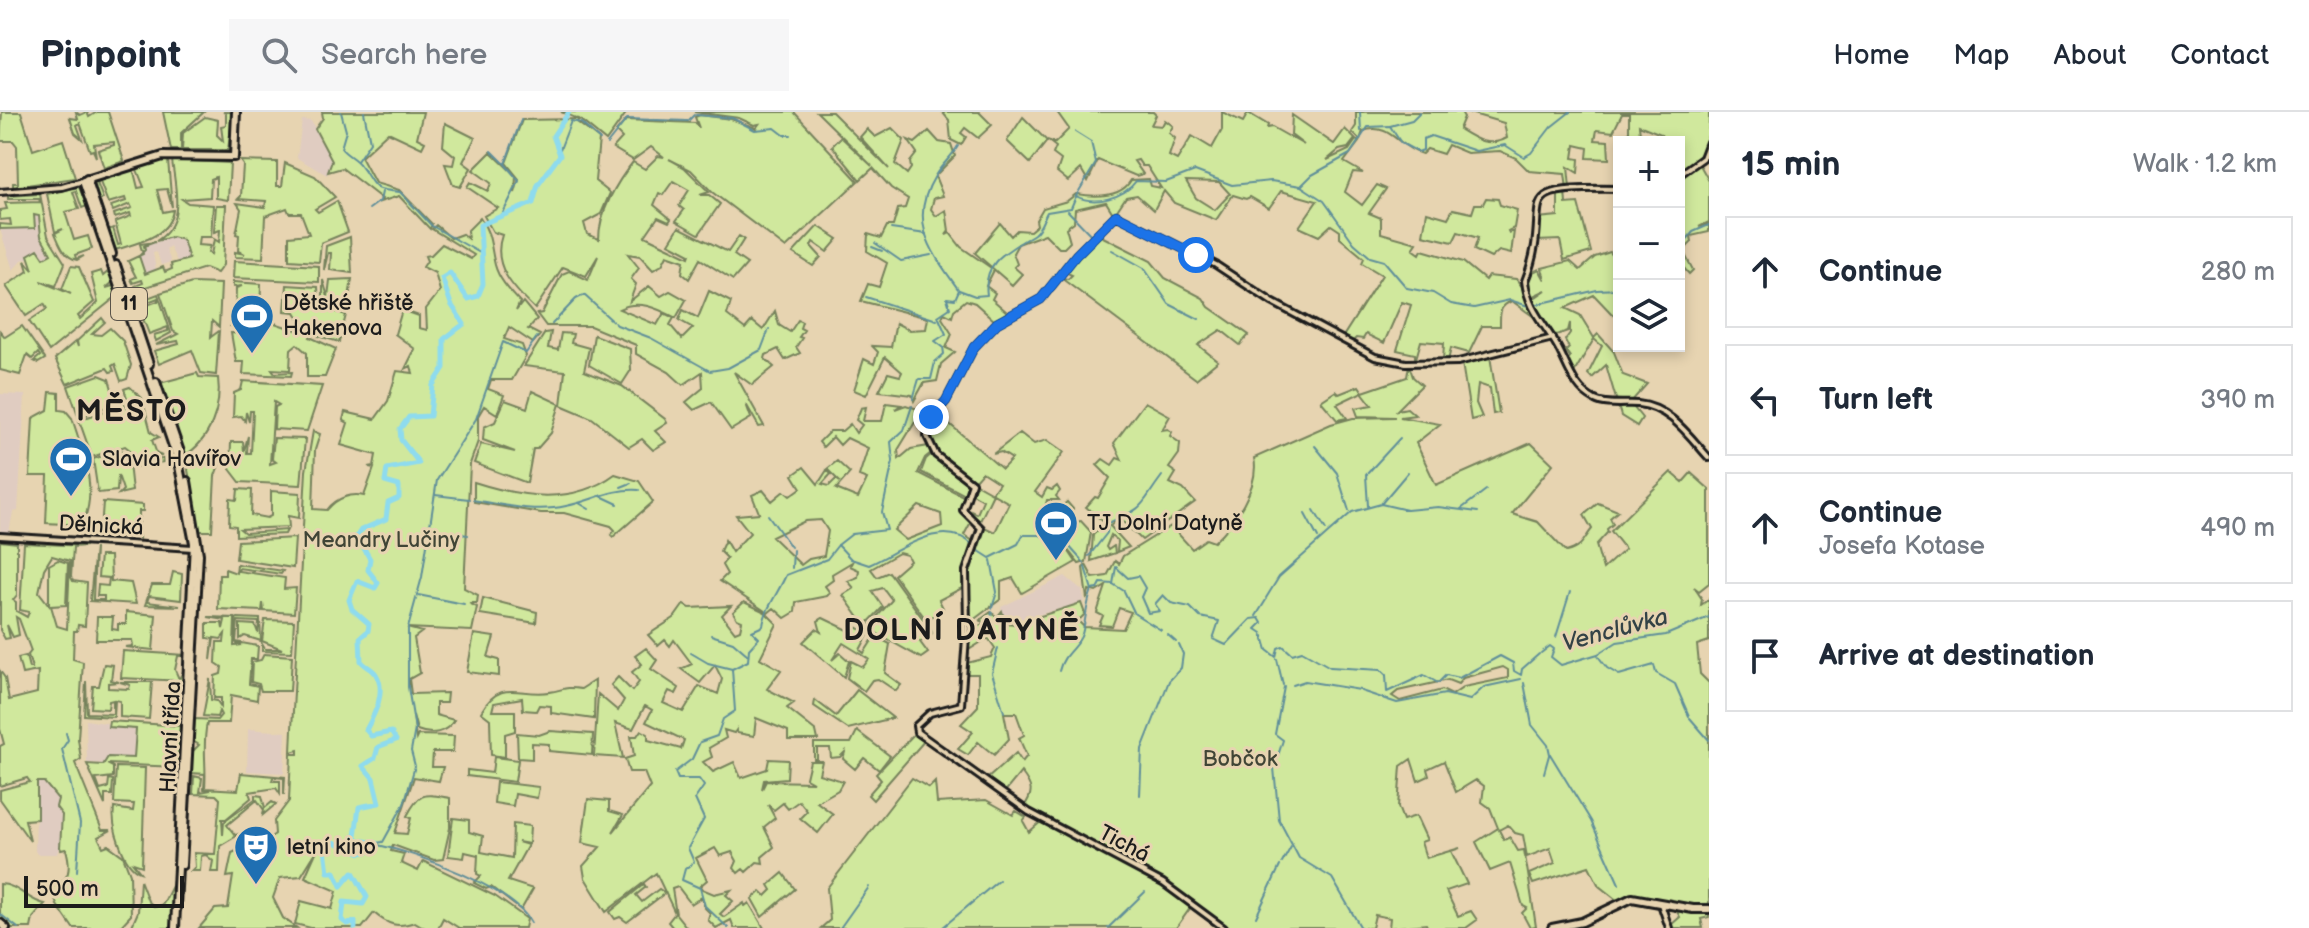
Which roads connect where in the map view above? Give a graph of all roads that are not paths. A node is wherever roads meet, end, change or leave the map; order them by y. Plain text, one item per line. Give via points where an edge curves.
1 (236, 112) edge
2 (1709, 142) edge
3 (1685, 171) edge
4 (85, 180) junction
5 (1613, 189) edge
6 (0, 192) edge
7 (1553, 338) junction
8 (1709, 458) edge
9 (0, 536) edge
10 (197, 548) junction
11 (1661, 902) junction
12 (1709, 909) edge
13 (0, 926) edge
14 (6, 928) edge
15 (176, 928) edge
16 (1224, 928) edge
17 (1552, 928) edge
18 (1669, 928) edge

1 - 4 main road via 234,157 156,157
2 - 3 street via 1701,160
4 - 6 street
4 - 10 main road, 11 via 181,464
5 - 7 street via 1551,191 1538,204 1533,262 1525,285 1536,317
7 - 8 street via 1571,377 1594,400 1651,407 1686,429
7 - 16 street, Tichá via 1458,362 1406,363 1375,357 1118,215 1032,305 997,323 974,347 946,401 931,417 926,430 940,460 972,483 963,510 981,528 966,571 961,704 958,709 929,713 915,730 1029,812 1163,883
9 - 10 street, Dělnická
10 - 15 main road, 11
11 - 12 main road
11 - 17 main road via 1630,898 1580,923
11 - 18 street
13 - 14 main road

